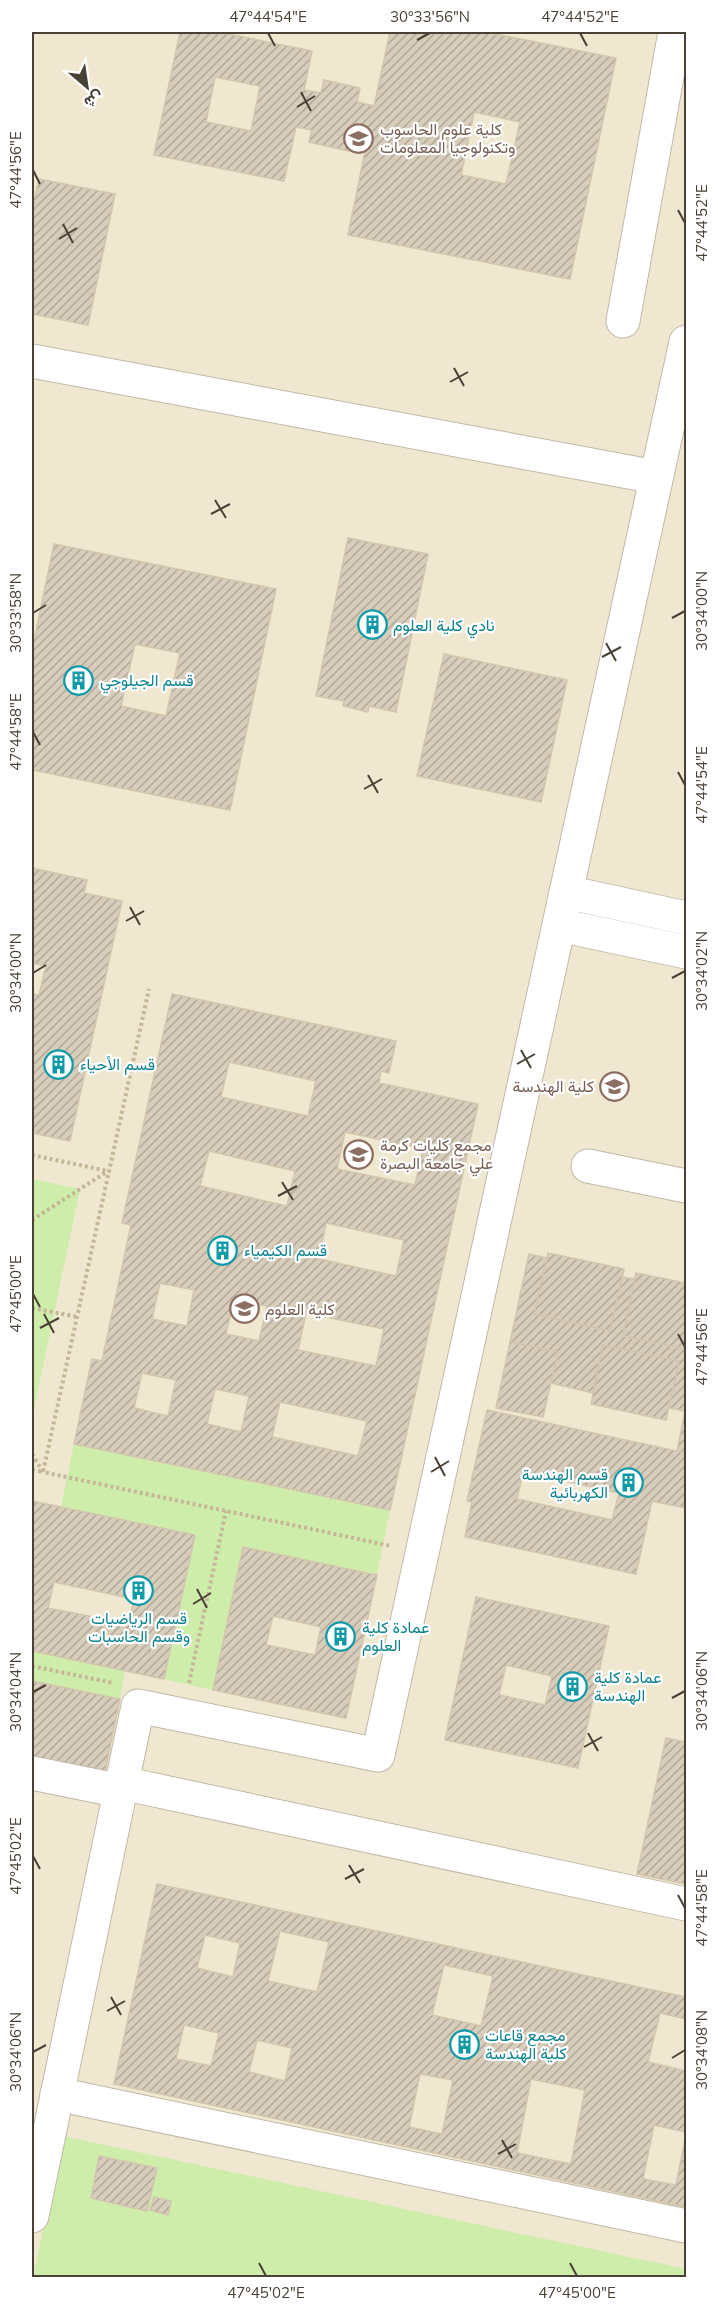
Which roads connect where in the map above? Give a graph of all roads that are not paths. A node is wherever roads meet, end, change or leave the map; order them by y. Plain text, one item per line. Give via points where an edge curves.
1 (675, 32) edge
2 (623, 321) dead end
3 (687, 342) edge
4 (32, 361) edge
5 (645, 475) dead end
6 (566, 892) junction
7 (687, 918) edge
8 (559, 925) junction
9 (687, 952) edge
10 (588, 1166) dead end
11 (687, 1186) edge
12 (32, 1773) edge
13 (121, 1787) junction
14 (687, 1904) edge
15 (57, 2094) junction
16 (32, 2216) edge
17 (687, 2226) edge

1 - 2 street
3 - 6 street
4 - 5 street
6 - 7 street
6 - 8 street
8 - 9 street
8 - 13 street via 378,1755 138,1706
10 - 11 street
12 - 13 street
13 - 14 street
13 - 15 street
15 - 16 street
15 - 17 street

